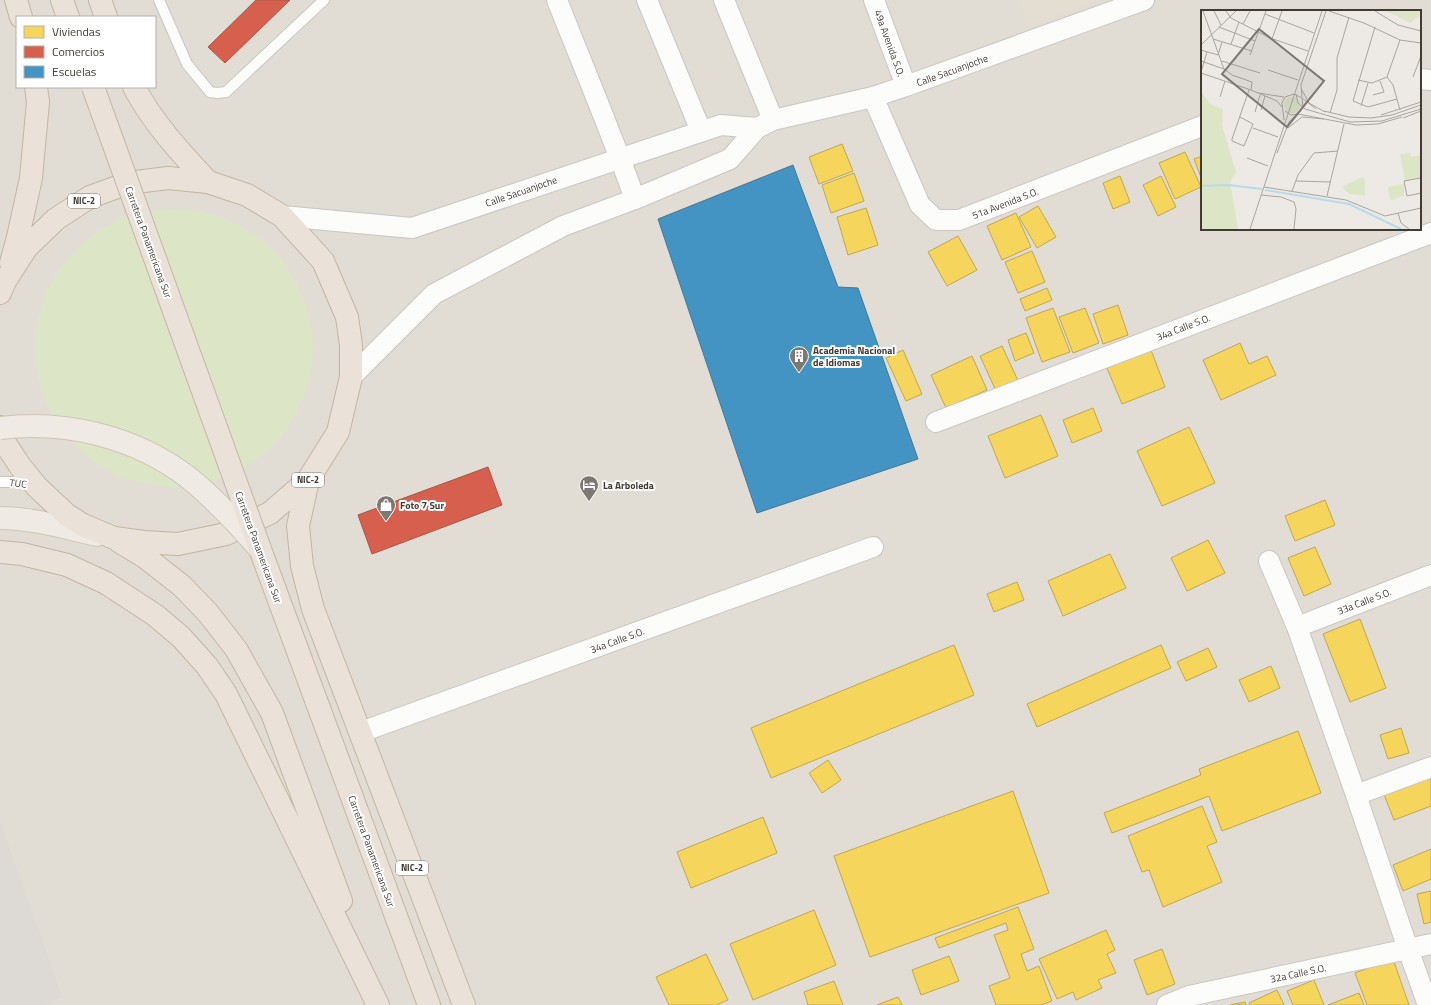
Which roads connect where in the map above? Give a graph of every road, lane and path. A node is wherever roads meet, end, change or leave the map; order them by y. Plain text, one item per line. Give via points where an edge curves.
1 (16, 0) edge
2 (62, 0) edge
3 (100, 0) edge
4 (159, 0) edge
5 (324, 0) edge
6 (558, 0) edge
7 (647, 0) edge
8 (724, 0) edge
9 (874, 0) edge
10 (1144, 0) edge
11 (21, 16) edge
12 (68, 16) edge
13 (106, 16) edge
14 (906, 86) junction
15 (36, 88) edge
16 (93, 88) edge
17 (135, 88) edge
18 (873, 97) junction
19 (765, 124) junction
20 (1201, 126) edge
21 (701, 131) junction
22 (620, 158) junction
23 (208, 182) junction
24 (635, 199) junction
25 (282, 216) junction
26 (1431, 233) edge
27 (3, 287) edge
28 (351, 377) junction
29 (936, 422) dead end
30 (0, 427) edge
31 (308, 480) junction
32 (0, 482) edge
33 (37, 487) junction
34 (0, 518) edge
35 (114, 538) junction
36 (873, 547) dead end
37 (260, 549) junction
38 (0, 552) edge
39 (1269, 561) dead end
40 (1431, 575) edge
41 (1297, 627) junction
42 (361, 732) junction
43 (1431, 767) edge
44 (1356, 795) junction
45 (1431, 944) edge
46 (1408, 949) junction
47 (379, 1005) edge
48 (429, 1005) edge
49 (464, 1005) edge
50 (1167, 1005) edge
51 (1428, 1005) edge

1 - 11 highway
2 - 12 highway
3 - 13 highway
4 - 5 lane via 186,64 210,92 217,94 226,92
6 - 22 street
7 - 21 street
8 - 19 street
9 - 14 street, 49a Avenida S.O.
10 - 14 street, Calle Sacuanjoche
14 - 18 street, Calle Sacuanjoche
15 - 27 highway, NIC-2 via 38,102 31,178
16 - 37 highway, Carretera Panamericana Sur / NIC-2, bridge
17 - 23 highway, NIC-2 via 150,114 174,145
18 - 19 street, Calle Sacuanjoche
18 - 20 street, 51a Avenida S.O. via 920,205 936,220 959,220
19 - 21 street, Calle Sacuanjoche via 721,125
19 - 24 street via 730,159
21 - 22 street, Calle Sacuanjoche
22 - 24 street
22 - 25 street, Calle Sacuanjoche via 412,228
23 - 25 highway, NIC-2 via 247,195
23 - 27 highway, NIC-2 via 168,178 128,183 90,197 56,219 27,247
24 - 28 street via 563,226 434,294
25 - 28 highway, NIC-2 via 323,261 347,317 351,345
26 - 29 street, 34a Calle S.O.
28 - 31 highway, NIC-2 via 338,432
30 - 33 highway, NIC-2 via 5,443
30 - 37 main road, bridge via 31,426 93,432 159,458 190,478
31 - 35 highway, NIC-2 via 270,512 226,534 178,544
31 - 42 highway, NIC-2 via 298,526 302,566 313,609
32 - 33 lane, TUC via 23,482
33 - 35 highway, NIC-2 via 67,515
34 - 35 main road
35 - 47 highway, NIC-2 via 182,586 208,613 236,649 272,713
36 - 42 street, 34a Calle S.O.
37 - 48 highway, Carretera Panamericana Sur / NIC-2
38 - 47 highway via 22,554 67,565 106,583 155,615 182,637 207,666 226,694
39 - 41 street
40 - 41 street, 33a Calle S.O.
41 - 44 street
42 - 49 highway, NIC-2
43 - 44 street
44 - 46 street
45 - 46 street, 32a Calle S.O.
46 - 50 street, 32a Calle S.O. via 1189,996
46 - 51 street

